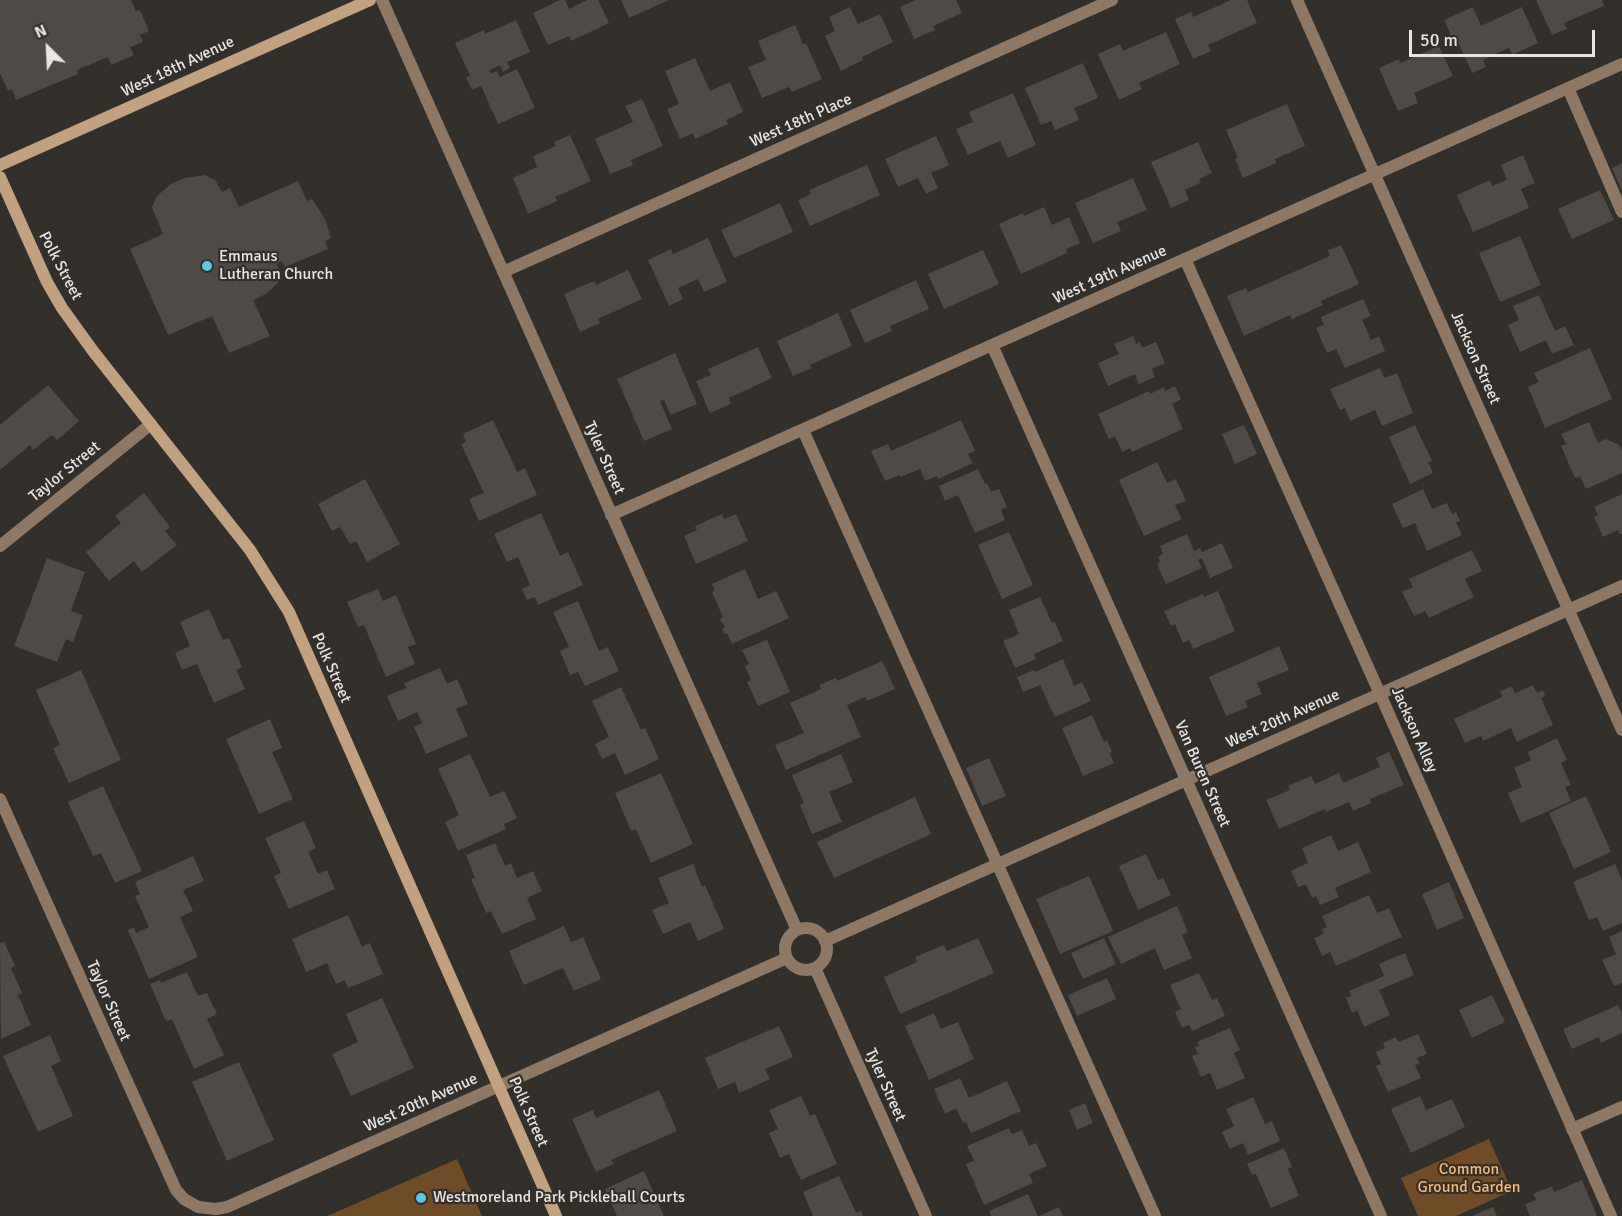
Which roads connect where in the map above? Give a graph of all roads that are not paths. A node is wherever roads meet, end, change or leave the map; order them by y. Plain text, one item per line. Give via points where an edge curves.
1 (370, 0) edge
2 (382, 0) edge
3 (1112, 0) edge
4 (1297, 0) edge
5 (1622, 64) edge
6 (1568, 88) junction
7 (0, 165) edge
8 (1375, 175) junction
9 (0, 177) edge
10 (1622, 212) edge
11 (1185, 259) junction
12 (504, 272) junction
13 (992, 345) junction
14 (151, 424) junction
15 (803, 430) junction
16 (611, 515) junction
17 (0, 546) edge
18 (1622, 586) edge
19 (1568, 609) junction
20 (1380, 694) junction
21 (1622, 729) edge
22 (1187, 780) junction
23 (0, 799) edge
24 (998, 864) junction
25 (797, 930) junction
26 (825, 941) junction
27 (787, 958) junction
28 (815, 968) junction
29 (499, 1086) junction
30 (1622, 1107) edge
31 (1572, 1130) junction
32 (198, 1207) joint
33 (556, 1216) edge
34 (926, 1216) edge
35 (1155, 1216) edge
36 (1381, 1216) edge
37 (1611, 1216) edge

1 - 7 street, West 18th Avenue
2 - 12 street, Tyler Street
3 - 12 street, West 18th Place
4 - 8 street, Jackson Street
5 - 6 street, West 19th Avenue
6 - 8 street, West 19th Avenue
6 - 10 street
8 - 11 street, West 19th Avenue
8 - 19 street, Jackson Street
9 - 14 street, Polk Street via 62,308
11 - 13 street, West 19th Avenue
11 - 20 street, Jackson Alley
12 - 16 street, Tyler Street
13 - 15 street, West 19th Avenue
13 - 22 street, Van Buren Street
14 - 17 street, Taylor Street
14 - 29 street, Polk Street via 250,550 289,612
15 - 16 street, West 19th Avenue
15 - 24 street
16 - 25 street, Tyler Street
18 - 19 street, West 20th Avenue
19 - 20 street, West 20th Avenue
19 - 21 street, Jackson Street
20 - 22 street, West 20th Avenue
20 - 31 street, Jackson Alley
22 - 24 street, West 20th Avenue
22 - 36 street, Van Buren Street
23 - 32 street, Taylor Street via 176,1190
24 - 26 street, West 20th Avenue
24 - 35 street
25 - 26 street via 812,929
25 - 27 street via 786,941
26 - 28 street via 826,957
27 - 28 street via 799,969
27 - 29 street, West 20th Avenue
28 - 34 street, Tyler Street
29 - 32 street, West 20th Avenue via 227,1207
29 - 33 street, Polk Street
30 - 31 street
31 - 37 street, Jackson Alley

